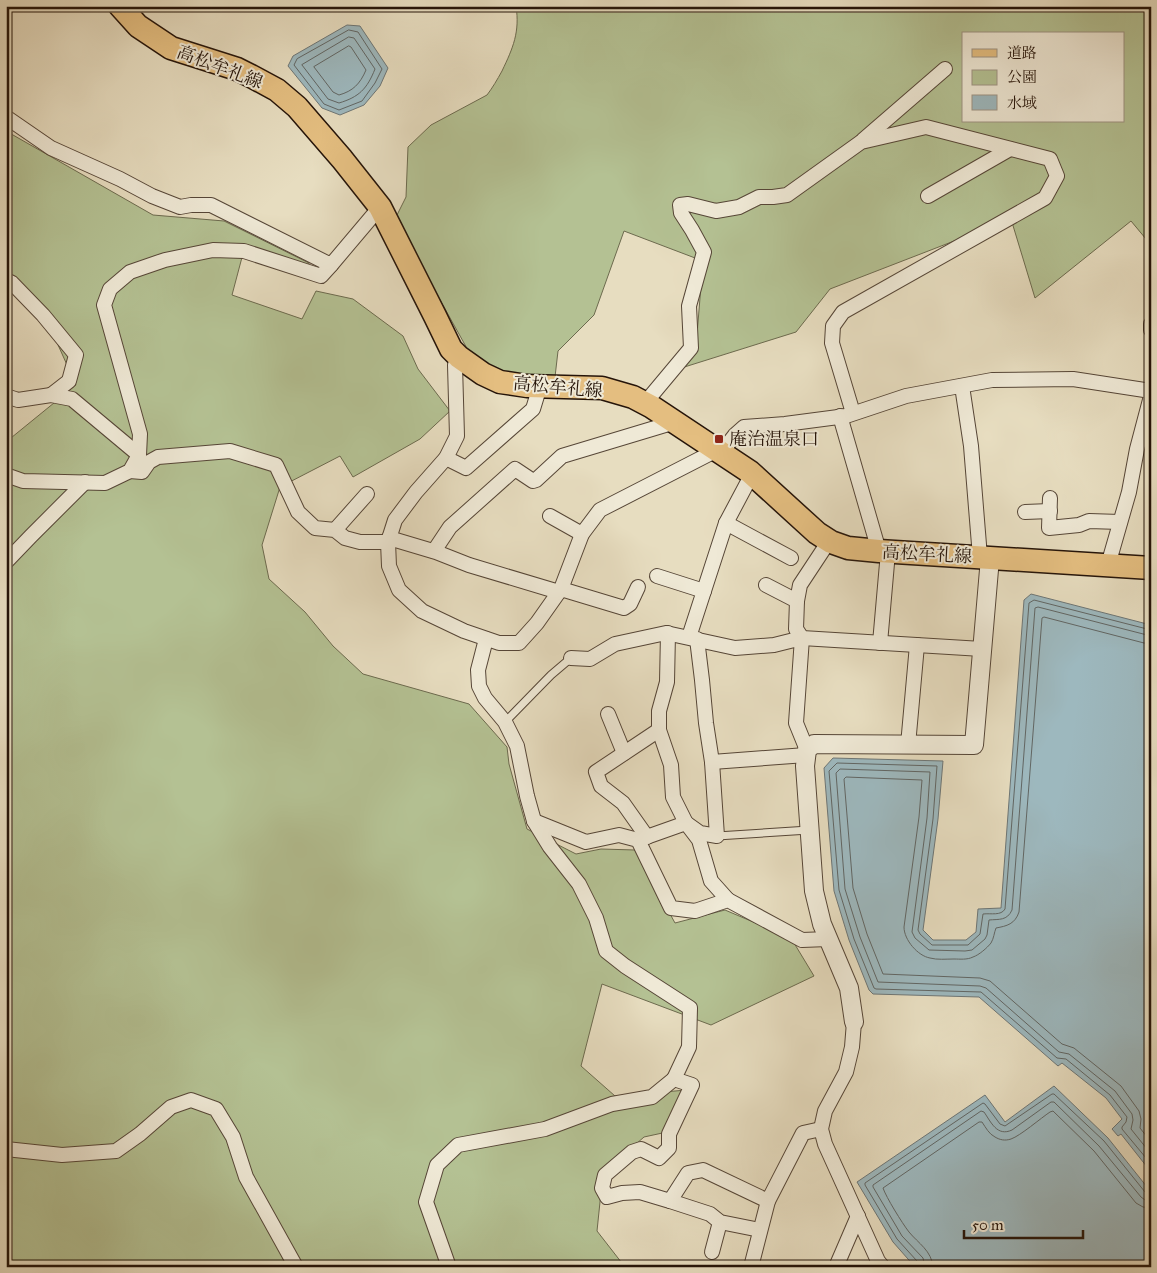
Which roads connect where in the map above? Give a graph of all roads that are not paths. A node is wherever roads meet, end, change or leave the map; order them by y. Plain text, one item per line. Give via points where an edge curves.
1 (120, 6) edge
2 (945, 69) dead end
3 (6, 117) edge
4 (861, 142) junction
5 (1010, 149) junction
6 (928, 196) dead end
7 (380, 207) junction
8 (331, 265) junction
9 (6, 280) edge
10 (1151, 324) edge
11 (1151, 330) edge
12 (459, 357) junction
13 (540, 386) junction
14 (962, 386) junction
15 (1151, 391) edge
16 (51, 395) junction
17 (6, 396) edge
18 (1151, 396) edge
19 (645, 403) junction
20 (847, 415) junction
21 (675, 422) junction
22 (719, 451) junction
23 (139, 455) junction
24 (446, 458) junction
25 (130, 471) junction
26 (752, 474) junction
27 (6, 475) edge
28 (85, 482) junction
29 (367, 494) dead end
30 (1025, 512) dead end
31 (550, 516) dead end
32 (1120, 522) junction
33 (726, 523) junction
34 (335, 530) junction
35 (582, 534) junction
36 (388, 540) junction
37 (830, 541) junction
38 (434, 551) junction
39 (883, 551) junction
40 (985, 557) junction
41 (791, 558) dead end
42 (6, 562) edge
43 (1108, 565) junction
44 (1151, 568) edge
45 (657, 576) dead end
46 (766, 585) dead end
47 (638, 587) dead end
48 (560, 590) junction
49 (704, 591) junction
50 (797, 601) junction
51 (668, 634) junction
52 (693, 638) junction
53 (802, 638) junction
54 (486, 639) junction
55 (880, 643) junction
56 (917, 645) junction
57 (982, 649) junction
58 (571, 658) joint
59 (608, 714) dead end
60 (505, 722) junction
61 (659, 730) junction
62 (908, 745) junction
63 (806, 752) junction
64 (624, 753) junction
65 (712, 762) junction
66 (534, 821) junction
67 (686, 823) junction
68 (810, 830) junction
69 (717, 836) junction
70 (642, 839) junction
71 (728, 900) junction
72 (828, 939) junction
73 (854, 1022) joint
74 (674, 1079) junction
75 (822, 1130) junction
76 (6, 1149) edge
77 (670, 1201) junction
78 (768, 1201) junction
79 (858, 1216) junction
80 (720, 1222) junction
81 (760, 1230) junction
82 (712, 1252) dead end
83 (296, 1267) edge
84 (450, 1267) edge
85 (751, 1267) edge
86 (836, 1267) edge
87 (883, 1267) edge

1 - 7 main road, 高松牟礼線 via 138,26 171,48 237,70 277,90 304,115
2 - 4 street
3 - 8 street via 51,148 152,196 180,207 211,206
4 - 5 street via 926,127
4 - 19 street via 787,195 759,197 739,207 716,211 680,205 681,213 704,252 689,306 691,348
5 - 6 street
5 - 20 street via 1050,159 1057,176 1045,198 843,312 833,326 832,343
7 - 8 street
7 - 12 main road, 高松牟礼線 via 451,349
8 - 23 street via 321,276 244,251 212,250 165,260 130,272 110,290 104,305 140,434
9 - 16 street via 43,315 76,355 69,381
10 - 11 street
12 - 13 main road, 高松牟礼線 via 500,382
12 - 24 street via 455,364 456,436
13 - 19 main road, 高松牟礼線 via 602,388 633,396
13 - 24 street via 533,409 466,468
14 - 15 street via 992,380 1074,379
14 - 20 street via 906,396
14 - 40 street
16 - 17 street via 18,400
16 - 23 street via 72,399
18 - 32 street
19 - 21 main road, 高松牟礼線
20 - 22 street via 744,427
20 - 39 street
21 - 22 main road, 高松牟礼線
21 - 38 street via 562,456 536,480 532,481 515,469 450,527
22 - 26 main road, 高松牟礼線
22 - 35 street via 600,510
23 - 25 street
24 - 36 street via 395,520
25 - 28 street via 105,483
25 - 34 street via 142,472 149,462 158,457 230,452 276,466 298,512 315,528
26 - 33 street
26 - 37 main road, 高松牟礼線
27 - 28 street via 23,481
28 - 42 street
29 - 34 street
30 - 32 street via 1050,504 1050,528 1079,526 1090,521
31 - 35 street
32 - 43 street
33 - 41 street
33 - 49 street
34 - 36 street via 345,538 360,542
35 - 48 street
36 - 38 street
36 - 54 street via 389,566 399,590 422,611
37 - 39 main road, 高松牟礼線 via 848,548
37 - 50 street via 800,585
38 - 48 street via 469,565
39 - 40 main road, 高松牟礼線
39 - 55 street
40 - 43 main road, 高松牟礼線
40 - 57 street
43 - 44 main road, 高松牟礼線
45 - 49 street
46 - 50 street
47 - 48 street via 630,604 624,608
48 - 54 street via 519,643
49 - 52 street
50 - 53 street via 796,630
51 - 52 street
51 - 58 street via 615,644 590,659
51 - 61 street via 667,682 659,711
52 - 53 street via 735,648 774,646
52 - 65 street via 702,680
53 - 55 street
53 - 63 street via 796,723
54 - 60 street via 478,670 479,686
55 - 56 street
56 - 57 street
56 - 62 street
57 - 62 street via 974,745
58 - 60 lane
59 - 64 street
60 - 66 street via 517,746
61 - 64 street
61 - 67 street via 670,765 673,797
62 - 63 street via 814,744
63 - 65 street
63 - 68 street
64 - 70 street via 596,772 601,786 623,803
65 - 69 street
66 - 70 street via 586,842 618,835
66 - 74 street via 578,884 596,918 606,951 690,1008 689,1047
67 - 69 street via 700,833
67 - 70 street
67 - 71 street via 699,840 711,881
68 - 69 lane
68 - 72 street via 814,891
70 - 71 street via 671,908 695,911
71 - 72 street via 802,940
72 - 73 street via 849,988
73 - 75 street via 846,1072 825,1111
74 - 77 street via 692,1085 670,1134 669,1148 659,1158 641,1149 632,1152 605,1175 602,1188 607,1197 640,1192
74 - 84 street via 652,1098 612,1104 545,1128 458,1145 437,1165 426,1202
75 - 78 street via 803,1133
75 - 79 street via 825,1144
76 - 83 street via 62,1155 116,1151 171,1107 191,1100 216,1109 233,1137 246,1177
77 - 78 street via 688,1173 703,1170
77 - 80 street via 710,1214
78 - 81 street
79 - 86 street
79 - 87 street
80 - 81 street
80 - 82 street
81 - 85 street

